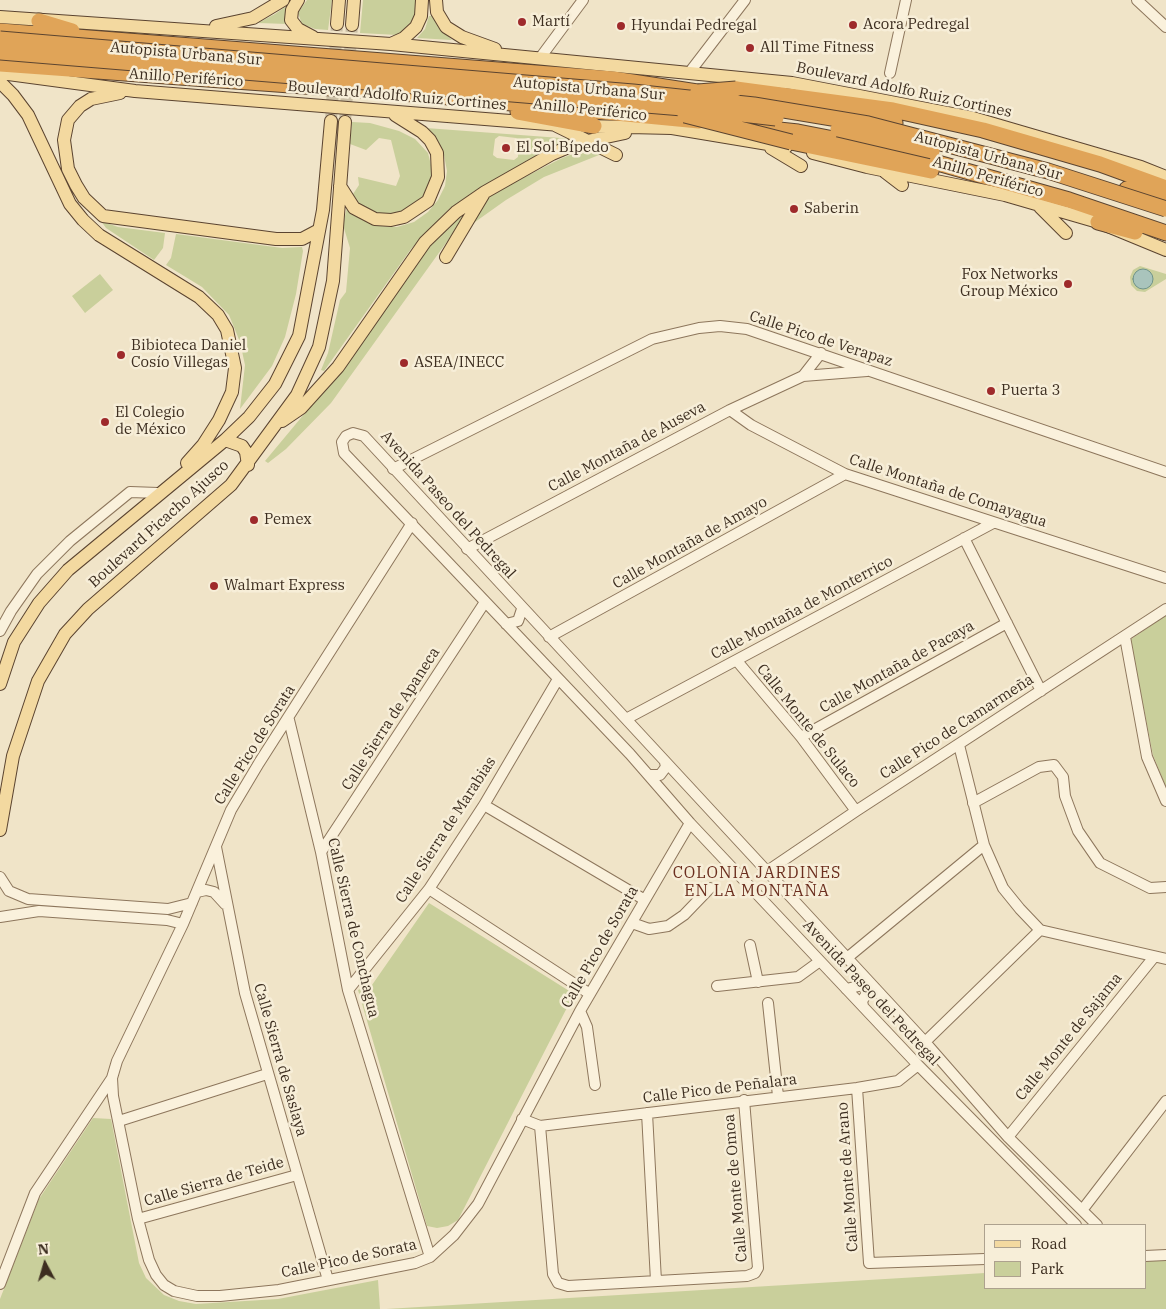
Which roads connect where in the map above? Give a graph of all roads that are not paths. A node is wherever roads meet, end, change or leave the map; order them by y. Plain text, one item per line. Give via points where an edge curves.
1 (283, 0) edge
2 (298, 0) edge
3 (354, 0) edge
4 (422, 0) edge
5 (436, 0) edge
6 (583, 0) edge
7 (745, 0) edge
8 (906, 0) edge
9 (1137, 0) edge
10 (337, 2) edge
11 (0, 17) edge
12 (39, 21) junction
13 (337, 24) tunnel mouth
14 (352, 25) tunnel mouth
15 (1166, 27) edge
16 (192, 30) junction
17 (0, 31) edge
18 (0, 39) edge
19 (100, 40) junction
20 (325, 40) junction
21 (391, 44) junction
22 (0, 52) edge
23 (516, 56) junction
24 (540, 58) junction
25 (0, 64) edge
26 (93, 72) junction
27 (689, 73) junction
28 (890, 73) dead end
29 (0, 74) edge
30 (22, 76) junction
31 (0, 82) edge
32 (135, 91) junction
33 (428, 95) junction
34 (661, 95) junction
35 (647, 106) junction
36 (385, 112) junction
37 (331, 120) tunnel mouth
38 (344, 122) tunnel mouth
39 (555, 125) junction
40 (594, 126) junction
41 (672, 128) junction
42 (587, 141) junction
43 (763, 143) junction
44 (616, 155) dead end
45 (801, 166) dead end
46 (883, 171) junction
47 (1166, 177) edge
48 (339, 185) junction
49 (902, 185) dead end
50 (1166, 188) edge
51 (484, 192) junction
52 (1166, 201) edge
53 (1038, 205) junction
54 (1166, 209) edge
55 (1166, 219) edge
56 (1098, 222) junction
57 (319, 230) junction
58 (1166, 233) edge
59 (1066, 234) dead end
60 (1166, 239) edge
61 (1166, 250) edge
62 (446, 257) dead end
63 (821, 353) junction
64 (870, 370) junction
65 (803, 376) junction
66 (730, 410) junction
67 (276, 425) junction
68 (225, 440) junction
69 (248, 465) junction
70 (393, 469) junction
71 (1166, 472) edge
72 (846, 474) junction
73 (162, 490) junction
74 (992, 522) junction
75 (412, 523) junction
76 (964, 538) junction
77 (467, 549) junction
78 (1166, 578) edge
79 (485, 602) junction
80 (522, 609) junction
81 (1166, 609) edge
82 (534, 621) junction
83 (506, 624) junction
84 (1007, 624) junction
85 (0, 632) edge
86 (1125, 637) junction
87 (518, 638) junction
88 (549, 638) junction
89 (736, 661) junction
90 (558, 679) junction
91 (0, 684) edge
92 (1041, 691) junction
93 (288, 720) junction
94 (626, 720) junction
95 (801, 738) junction
96 (959, 745) junction
97 (665, 762) junction
98 (650, 775) junction
99 (682, 781) junction
100 (668, 796) junction
101 (1166, 802) edge
102 (973, 803) junction
103 (484, 804) junction
104 (856, 811) junction
105 (690, 823) junction
106 (0, 830) edge
107 (216, 846) junction
108 (984, 846) junction
109 (321, 852) junction
110 (766, 872) junction
111 (0, 877) edge
112 (1166, 887) edge
113 (710, 888) dead end
114 (429, 889) junction
115 (197, 892) junction
116 (645, 900) junction
117 (192, 903) junction
118 (226, 904) junction
119 (0, 916) edge
120 (632, 923) junction
121 (183, 924) junction
122 (1040, 930) junction
123 (750, 945) dead end
124 (1154, 957) junction
125 (847, 958) junction
126 (1166, 958) edge
127 (820, 961) junction
128 (863, 976) junction
129 (758, 982) junction
130 (717, 986) dead end
131 (846, 989) junction
132 (348, 990) junction
133 (879, 993) junction
134 (590, 994) junction
135 (768, 1004) dead end
136 (863, 1006) junction
137 (580, 1011) junction
138 (925, 1042) junction
139 (918, 1065) junction
140 (267, 1074) junction
141 (112, 1078) junction
142 (594, 1085) dead end
143 (857, 1088) junction
144 (966, 1088) junction
145 (778, 1096) junction
146 (951, 1098) junction
147 (744, 1100) junction
148 (1166, 1101) edge
149 (647, 1113) junction
150 (522, 1119) junction
151 (119, 1121) junction
152 (540, 1126) junction
153 (1008, 1137) junction
154 (297, 1175) junction
155 (1083, 1210) junction
156 (138, 1219) junction
157 (1075, 1224) edge
158 (1096, 1224) edge
159 (1166, 1255) edge
160 (430, 1256) junction
161 (1146, 1256) edge
162 (984, 1258) edge
163 (328, 1280) junction
164 (656, 1281) junction
165 (0, 1284) edge

1 - 16 main road via 253,18
2 - 20 main road via 291,14 294,25 304,33
3 - 14 main road
4 - 21 main road via 416,27
5 - 23 main road via 439,18 456,34
6 - 24 street
7 - 27 street
8 - 28 street
9 - 15 street
10 - 13 main road
11 - 12 main road, Boulevard Adolfo Ruiz Cortines
12 - 16 main road, Boulevard Adolfo Ruiz Cortines
12 - 19 highway
16 - 20 main road, Boulevard Adolfo Ruiz Cortines
17 - 19 highway, Anillo Periférico
18 - 34 highway, Autopista Urbana Sur, bridge
19 - 52 highway, Anillo Periférico via 613,79 863,115
20 - 21 main road, Boulevard Adolfo Ruiz Cortines
21 - 23 main road, Boulevard Adolfo Ruiz Cortines
22 - 35 highway, Autopista Urbana Sur, bridge
23 - 24 main road, Boulevard Adolfo Ruiz Cortines
24 - 27 main road, Boulevard Adolfo Ruiz Cortines
25 - 26 highway, Anillo Periférico
26 - 30 highway
26 - 33 highway, Anillo Periférico
27 - 47 main road, Boulevard Adolfo Ruiz Cortines via 799,84 973,118
29 - 30 main road, Boulevard Adolfo Ruiz Cortines
30 - 32 main road, Boulevard Adolfo Ruiz Cortines
31 - 73 main road via 28,116 70,204 83,220 99,235 199,298 218,316 226,330 235,368 232,392 203,445
32 - 36 main road, Boulevard Adolfo Ruiz Cortines
32 - 57 main road via 92,99 80,106 68,120 64,140 68,169 84,198 103,216 276,239 302,239
33 - 40 highway
33 - 58 highway, Anillo Periférico via 798,132 895,151 1069,200
34 - 50 highway, bridge via 736,89 893,110 983,130 1100,164
34 - 54 highway, Autopista Urbana Sur, bridge via 754,105 868,124 1048,172
35 - 55 highway, Autopista Urbana Sur, bridge via 771,117 846,130 1035,177
35 - 60 highway, bridge via 790,142 998,185
36 - 39 main road, Boulevard Adolfo Ruiz Cortines
36 - 48 main road via 414,125 434,146 439,170 431,195 410,214 383,220 354,208
37 - 57 main road, Boulevard Picacho Ajusco
38 - 48 main road, Boulevard Picacho Ajusco
39 - 40 main road, Boulevard Adolfo Ruiz Cortines
39 - 42 main road
40 - 41 main road, Boulevard Adolfo Ruiz Cortines
41 - 42 main road
41 - 43 main road, Boulevard Adolfo Ruiz Cortines
42 - 44 main road
42 - 51 main road via 552,154
43 - 45 main road
43 - 46 main road, Boulevard Adolfo Ruiz Cortines
46 - 49 main road
46 - 53 main road, Boulevard Adolfo Ruiz Cortines via 1005,195
48 - 67 main road, Boulevard Picacho Ajusco via 333,281 319,347 297,395
51 - 62 main road
51 - 67 main road via 456,212 425,242 338,367 301,408
53 - 56 main road, Boulevard Adolfo Ruiz Cortines
53 - 59 main road
56 - 60 highway
56 - 61 main road, Boulevard Adolfo Ruiz Cortines
57 - 68 main road, Boulevard Picacho Ajusco via 299,336 275,384 249,417
63 - 64 street, Calle Pico de Verapaz
63 - 65 street, Calle Montaña de Auseva
63 - 70 street, Calle Pico de Verapaz via 747,329 720,326 660,337
64 - 65 street, Calle Montaña de Auseva
64 - 71 street, Calle Pico de Verapaz
65 - 66 street, Calle Montaña de Auseva
66 - 72 street, Calle Montaña de Comayagua via 751,425
66 - 77 street, Calle Montaña de Auseva
67 - 69 main road, Boulevard Picacho Ajusco
68 - 69 main road via 245,449
68 - 73 main road, Boulevard Picacho Ajusco
69 - 106 main road, Boulevard Picacho Ajusco via 232,485 88,609 65,634 38,682 13,756
70 - 75 street, Avenida Paseo del Pedregal via 360,434 353,433 344,439 344,453
70 - 77 street, Avenida Paseo del Pedregal
72 - 74 street, Calle Montaña de Comayagua
72 - 88 street, Calle Montaña de Amayo
73 - 85 street via 130,492 70,541 37,574
73 - 91 main road, Boulevard Picacho Ajusco via 68,570 39,603 14,642
74 - 76 street, Calle Montaña de Monterrico
74 - 78 street, Calle Montaña de Comayagua
75 - 79 street, Avenida Paseo del Pedregal
75 - 93 street, Calle Pico de Sorata
76 - 84 street
76 - 89 street, Calle Montaña de Monterrico
77 - 80 street, Avenida Paseo del Pedregal
79 - 83 street, Avenida Paseo del Pedregal
79 - 109 street, Calle Sierra de Apaneca
80 - 82 street, Avenida Paseo del Pedregal
80 - 83 street via 518,621
81 - 86 street, Calle Pico de Camarmeña
82 - 87 street via 523,625
82 - 88 street, Avenida Paseo del Pedregal
83 - 87 street, Avenida Paseo del Pedregal
84 - 92 street
84 - 95 street, Calle Montaña de Pacaya
86 - 92 street, Calle Pico de Camarmeña
86 - 101 street via 1147,757
87 - 90 street, Avenida Paseo del Pedregal
88 - 94 street, Avenida Paseo del Pedregal
89 - 94 street, Calle Montaña de Monterrico
89 - 95 street, Calle Monte de Sulaco
90 - 98 street, Avenida Paseo del Pedregal
90 - 103 street, Calle Sierra de Marabias
92 - 96 street, Calle Pico de Camarmeña
93 - 107 street, Calle Pico de Sorata via 240,794
93 - 109 street, Calle Sierra de Conchagua
94 - 97 street, Avenida Paseo del Pedregal
95 - 104 street, Calle Monte de Sulaco
96 - 102 street
96 - 104 street, Calle Pico de Camarmeña
97 - 98 street via 664,772
97 - 99 street, Avenida Paseo del Pedregal
98 - 100 street, Avenida Paseo del Pedregal
99 - 100 street via 670,781
99 - 110 street, Avenida Paseo del Pedregal
100 - 105 street, Avenida Paseo del Pedregal
102 - 108 street
102 - 112 street via 1039,768 1054,765 1062,777 1064,796 1078,831 1100,863 1150,888
103 - 114 street, Calle Sierra de Marabias
103 - 116 street
104 - 110 street, Calle Pico de Camarmeña
105 - 116 street, Calle Pico de Sorata
105 - 127 street, Avenida Paseo del Pedregal
107 - 115 street, Calle Pico de Sorata
107 - 118 street, Calle Sierra de Saslaya
108 - 122 street via 1003,888
108 - 125 street
109 - 132 street, Calle Sierra de Conchagua
110 - 125 street, Avenida Paseo del Pedregal
111 - 117 street via 9,891 28,899 168,909
113 - 120 street via 684,915 668,926 649,928
114 - 132 street, Calle Sierra de Marabias
114 - 134 street
115 - 117 street, Calle Pico de Sorata
115 - 118 street via 214,892
116 - 120 street, Calle Pico de Sorata
117 - 121 street, Calle Pico de Sorata
118 - 140 street, Calle Sierra de Saslaya via 244,993
119 - 121 street via 39,911
120 - 134 street, Calle Pico de Sorata
121 - 141 street, Calle Pico de Sorata
122 - 124 street
122 - 138 street
123 - 129 street
124 - 126 street
124 - 153 street, Calle Monte de Sajama
125 - 128 street, Avenida Paseo del Pedregal
127 - 129 street via 798,977
127 - 131 street, Avenida Paseo del Pedregal
128 - 131 street via 859,986
128 - 133 street, Avenida Paseo del Pedregal
129 - 130 street
131 - 136 street, Avenida Paseo del Pedregal
132 - 160 street, Calle Sierra de Conchagua
133 - 136 street via 868,992 862,1000
133 - 138 street, Avenida Paseo del Pedregal
134 - 137 street, Calle Pico de Sorata
135 - 145 street
136 - 139 street, Avenida Paseo del Pedregal
137 - 142 street via 587,1027
137 - 150 street, Calle Pico de Sorata
138 - 144 street, Avenida Paseo del Pedregal
139 - 143 street, Calle Pico de Peñalara via 898,1081
139 - 146 street, Avenida Paseo del Pedregal
140 - 151 street
140 - 154 street, Calle Sierra de Saslaya
141 - 151 street, Calle Pico de Sorata
141 - 165 street, Calle Pico de Sorata via 35,1192
143 - 145 street, Calle Pico de Peñalara
143 - 162 street, Calle Monte de Arano via 869,1263
144 - 146 street via 963,1097
144 - 153 street, Avenida Paseo del Pedregal
145 - 147 street, Calle Pico de Peñalara
146 - 157 street, Avenida Paseo del Pedregal
147 - 149 street, Calle Pico de Peñalara
147 - 164 street, Calle Monte de Omoa via 758,1268 755,1273 739,1277
148 - 155 street
149 - 152 street, Calle Pico de Peñalara
149 - 164 street
150 - 152 street, Calle Pico de Peñalara
150 - 160 street, Calle Pico de Sorata via 478,1204 454,1235
151 - 156 street, Calle Pico de Sorata
152 - 164 street via 556,1280 564,1286
153 - 155 street, Avenida Paseo del Pedregal
154 - 156 street, Calle Sierra de Teide
154 - 163 street, Calle Sierra de Saslaya
155 - 158 street, Avenida Paseo del Pedregal
156 - 163 street, Calle Pico de Sorata via 156,1275 174,1291 220,1296 279,1290
159 - 161 street
160 - 163 street, Calle Pico de Sorata via 415,1263

